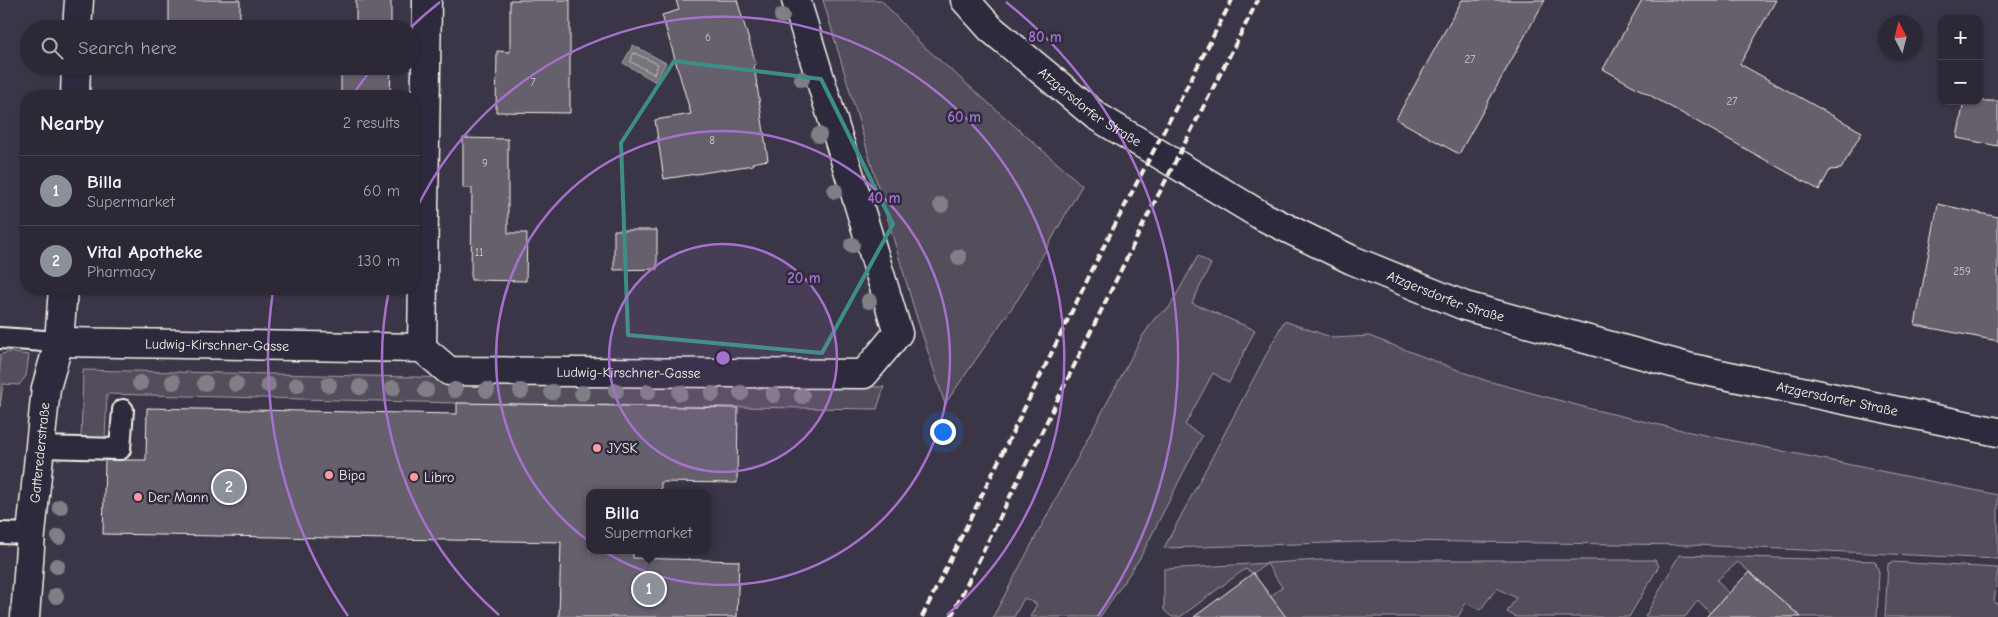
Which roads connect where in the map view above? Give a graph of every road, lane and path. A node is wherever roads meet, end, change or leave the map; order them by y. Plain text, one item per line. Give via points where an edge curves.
1 (79, 0) edge
2 (427, 0) edge
3 (796, 0) edge
4 (965, 0) edge
5 (78, 20) edge
6 (75, 75) edge
7 (74, 90) edge
8 (63, 295) edge
9 (0, 338) edge
10 (59, 342) junction
11 (422, 348) junction
12 (123, 410) dead end
13 (1998, 432) edge
14 (40, 447) junction
15 (0, 533) edge
16 (31, 534) junction
17 (26, 617) edge

1 - 5 street
2 - 11 street
3 - 11 street, Ludwig-Kirschner-Gasse via 898,333 864,374 449,371
4 - 13 street, Atzgersdorfer Straße via 990,28 1096,116 1262,216 1352,260 1465,306 1682,365
6 - 7 street
8 - 10 street, Gatterederstraße
9 - 10 lane
10 - 11 street, Ludwig-Kirschner-Gasse
10 - 14 street, Gatterederstraße via 46,388
12 - 14 lane via 120,449
14 - 16 street, Gatterederstraße
15 - 16 lane
16 - 17 street, Gatterederstraße

